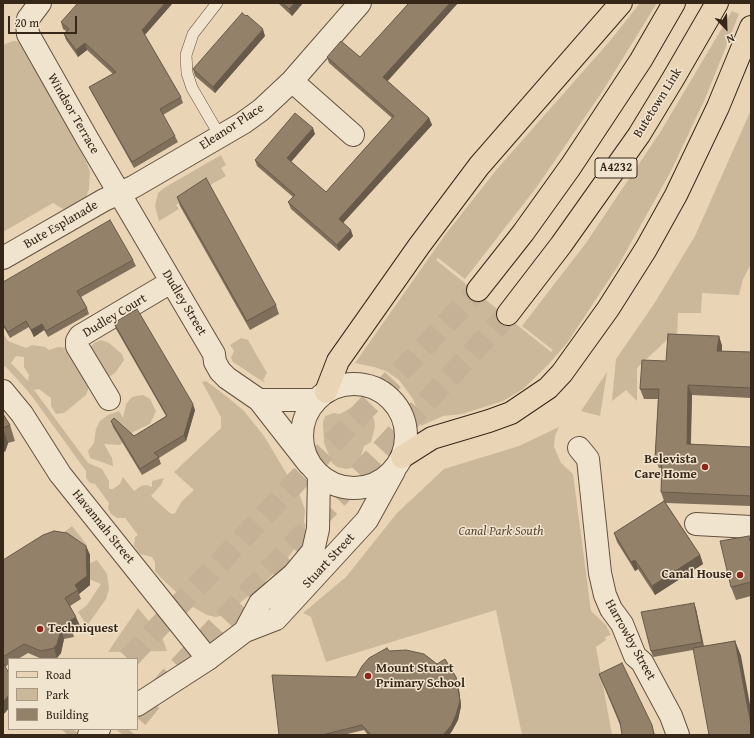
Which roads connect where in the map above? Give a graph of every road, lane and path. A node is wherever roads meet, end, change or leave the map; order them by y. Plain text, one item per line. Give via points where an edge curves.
1 (40, 3) edge
2 (217, 3) edge
3 (360, 3) edge
4 (621, 3) edge
5 (674, 3) edge
6 (717, 3) edge
7 (751, 27) edge
8 (292, 80) junction
9 (353, 135) dead end
10 (220, 136) junction
11 (119, 193) junction
12 (3, 258) edge
13 (171, 282) junction
14 (478, 290) tunnel mouth
15 (508, 314) tunnel mouth
16 (3, 391) edge
17 (321, 396) junction
18 (109, 399) dead end
19 (259, 400) junction
20 (580, 448) dead end
21 (398, 464) junction
22 (314, 470) junction
23 (696, 524) dead end
24 (751, 527) edge
25 (245, 631) junction
26 (208, 659) junction
27 (138, 703) edge
28 (678, 735) edge

1 - 11 street, Windsor Terrace via 28,19 28,34
2 - 10 lane via 193,34 186,54 186,67 192,88
3 - 8 street, Eleanor Place
4 - 17 main road via 479,166 338,362
5 - 14 main road, A4232 via 641,60 571,166
6 - 15 main road, Butetown Link / A4232 via 639,135 561,245
7 - 21 main road via 718,107 676,195 608,309 562,373 548,388 511,413 432,438
8 - 9 street
8 - 10 street, Eleanor Place via 261,110
10 - 11 street, Eleanor Place
11 - 12 street, Bute Esplanade
11 - 13 street, Dudley Street
13 - 18 street, Dudley Court via 80,336 77,341 77,346
13 - 19 street, Dudley Street via 214,354 220,371
16 - 26 street, Havannah Street via 22,414 60,474
17 - 19 street
17 - 21 street via 341,385 357,384 373,387 387,395 398,407 405,423 407,440
17 - 22 street via 306,414 301,431 303,448
19 - 22 street, Dudley Street
20 - 28 street, Harrowby Street via 588,459 600,573 605,596 622,624 635,656 642,662 672,716
21 - 22 street via 385,479 366,487 355,488 333,485
21 - 25 street, Stuart Street via 367,520 276,619
22 - 25 street, Stuart Street via 318,529 313,551 294,574 260,603
23 - 24 street
25 - 26 street, Stuart Street
26 - 27 street, Stuart Street

